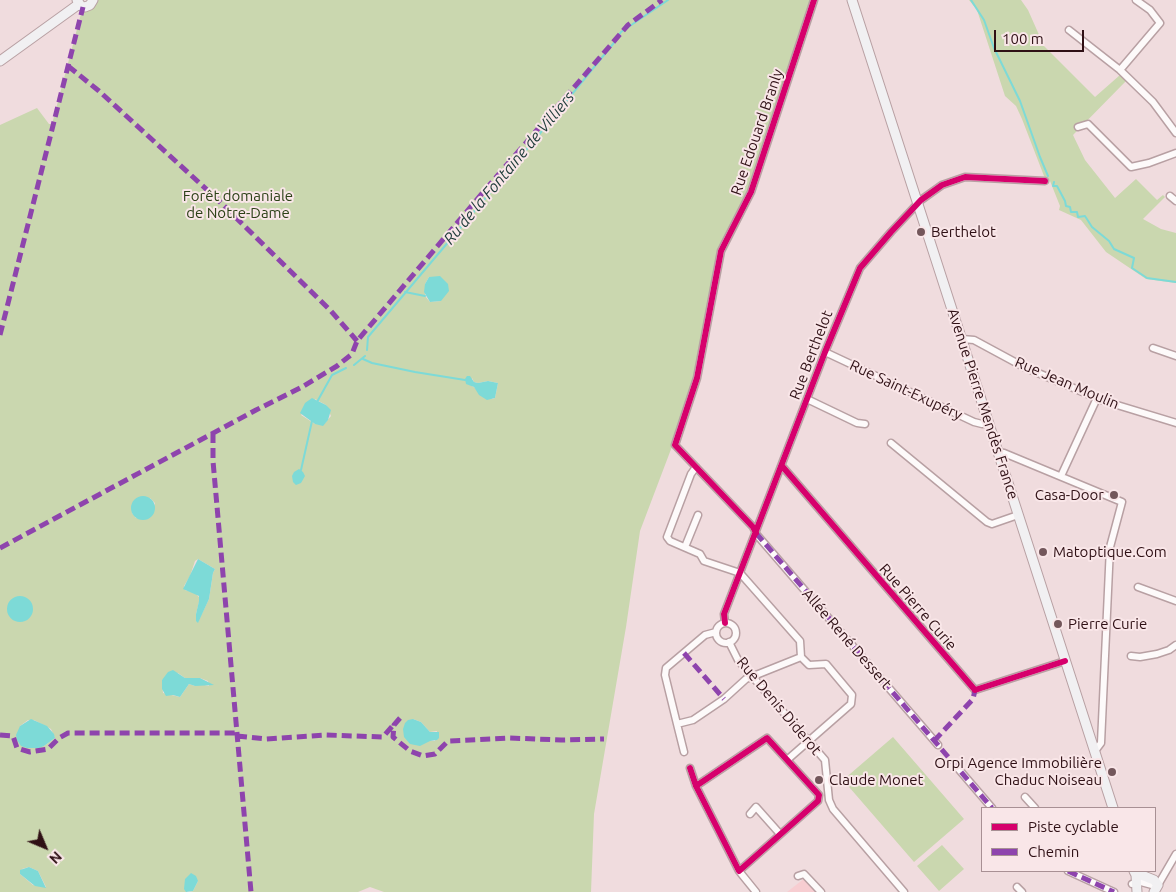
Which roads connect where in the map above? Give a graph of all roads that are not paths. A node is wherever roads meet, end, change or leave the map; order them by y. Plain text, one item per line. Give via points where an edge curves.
1 (92, 0) edge
2 (814, 0) edge
3 (852, 0) edge
4 (1136, 0) edge
5 (78, 2) edge
6 (1069, 30) dead end
7 (0, 61) edge
8 (1120, 70) junction
9 (1078, 126) dead end
10 (1176, 133) edge
11 (1176, 154) edge
12 (1045, 181) dead end
13 (1170, 196) dead end
14 (1176, 202) edge
15 (918, 204) junction
16 (962, 339) junction
17 (1153, 348) dead end
18 (825, 352) junction
19 (1176, 356) edge
20 (1096, 398) junction
21 (807, 399) junction
22 (988, 422) junction
23 (1176, 422) edge
24 (865, 424) dead end
25 (891, 443) dead end
26 (675, 445) joint
27 (998, 452) junction
28 (782, 466) junction
29 (696, 467) junction
30 (1061, 476) junction
31 (698, 515) dead end
32 (1018, 515) junction
33 (756, 533) junction
34 (685, 547) junction
35 (740, 573) junction
36 (1138, 587) dead end
37 (1176, 602) edge
38 (725, 623) junction
39 (716, 632) junction
40 (729, 642) junction
41 (1176, 645) edge
42 (1131, 656) dead end
43 (801, 657) junction
44 (1066, 661) junction
45 (752, 677) junction
46 (677, 724) junction
47 (808, 741) junction
48 (938, 744) dead end
49 (1095, 751) junction
50 (684, 752) dead end
51 (787, 760) junction
52 (956, 766) dead end
53 (690, 768) dead end
54 (696, 786) junction
55 (1025, 797) dead end
56 (991, 807) edge
57 (1034, 807) edge
58 (1112, 807) edge
59 (750, 814) dead end
60 (780, 834) junction
61 (1176, 854) edge
62 (739, 870) junction
63 (1070, 872) edge
64 (798, 876) dead end
65 (1134, 881) edge
66 (1156, 888) edge
67 (756, 892) edge
68 (821, 892) edge
69 (904, 892) edge
70 (1114, 892) edge

1 - 5 main road via 88,7
2 - 26 street, Rue Edouard Branly via 752,192 722,251 698,378
3 - 15 main road, Avenue Pierre Mendès France
4 - 8 street via 1160,23
5 - 7 main road
6 - 8 street
8 - 10 street via 1153,102
9 - 11 street via 1088,124 1131,167
12 - 15 street, Rue Berthelot via 965,177 942,185
13 - 14 street
15 - 16 main road, Avenue Pierre Mendès France
15 - 18 street, Rue Berthelot via 860,268
16 - 20 street, Rue Jean Moulin via 974,340 1024,367
16 - 22 main road, Avenue Pierre Mendès France
17 - 19 street
18 - 21 street, Rue Berthelot
18 - 22 street, Rue Saint-Exupéry via 974,422
20 - 23 street, Rue Jean Moulin
20 - 30 street
21 - 24 street
21 - 28 street, Rue Berthelot
22 - 27 main road, Avenue Pierre Mendès France
25 - 32 street via 987,522 992,524
26 - 29 street, Allée René Dessert
27 - 30 street
27 - 32 main road, Avenue Pierre Mendès France
28 - 33 street, Rue Berthelot
28 - 44 street, Rue Pierre Curie via 975,690
29 - 33 street, Allée René Dessert
29 - 34 street via 667,537
30 - 49 street via 1122,502 1110,547 1101,743
31 - 34 street
32 - 44 main road, Avenue Pierre Mendès France
33 - 35 street
33 - 48 street, Allée René Dessert
34 - 35 street via 700,554 704,561
35 - 38 street via 724,614
35 - 43 street via 800,640
36 - 37 street
38 - 39 street
38 - 40 street via 735,630 735,636
39 - 40 street via 720,641
39 - 46 street via 705,635 666,668 665,676
40 - 45 street, Rue Denis Diderot
41 - 42 street via 1157,654
43 - 45 street
43 - 47 street via 809,665 826,664 852,695 851,704
44 - 49 main road, Avenue Pierre Mendès France
45 - 46 street via 693,720
45 - 47 street, Rue Denis Diderot
46 - 50 street
47 - 51 street
47 - 69 street, Rue Denis Diderot via 825,760 832,809
49 - 58 main road, Avenue Pierre Mendès France
51 - 54 street via 766,738
51 - 60 street via 819,795 818,801
52 - 56 street
53 - 54 street
54 - 62 street
55 - 57 street
59 - 60 street via 756,807
60 - 62 street
61 - 66 street
62 - 67 street
63 - 70 street
64 - 68 street via 804,874
65 - 66 main road via 1140,874 1149,876

